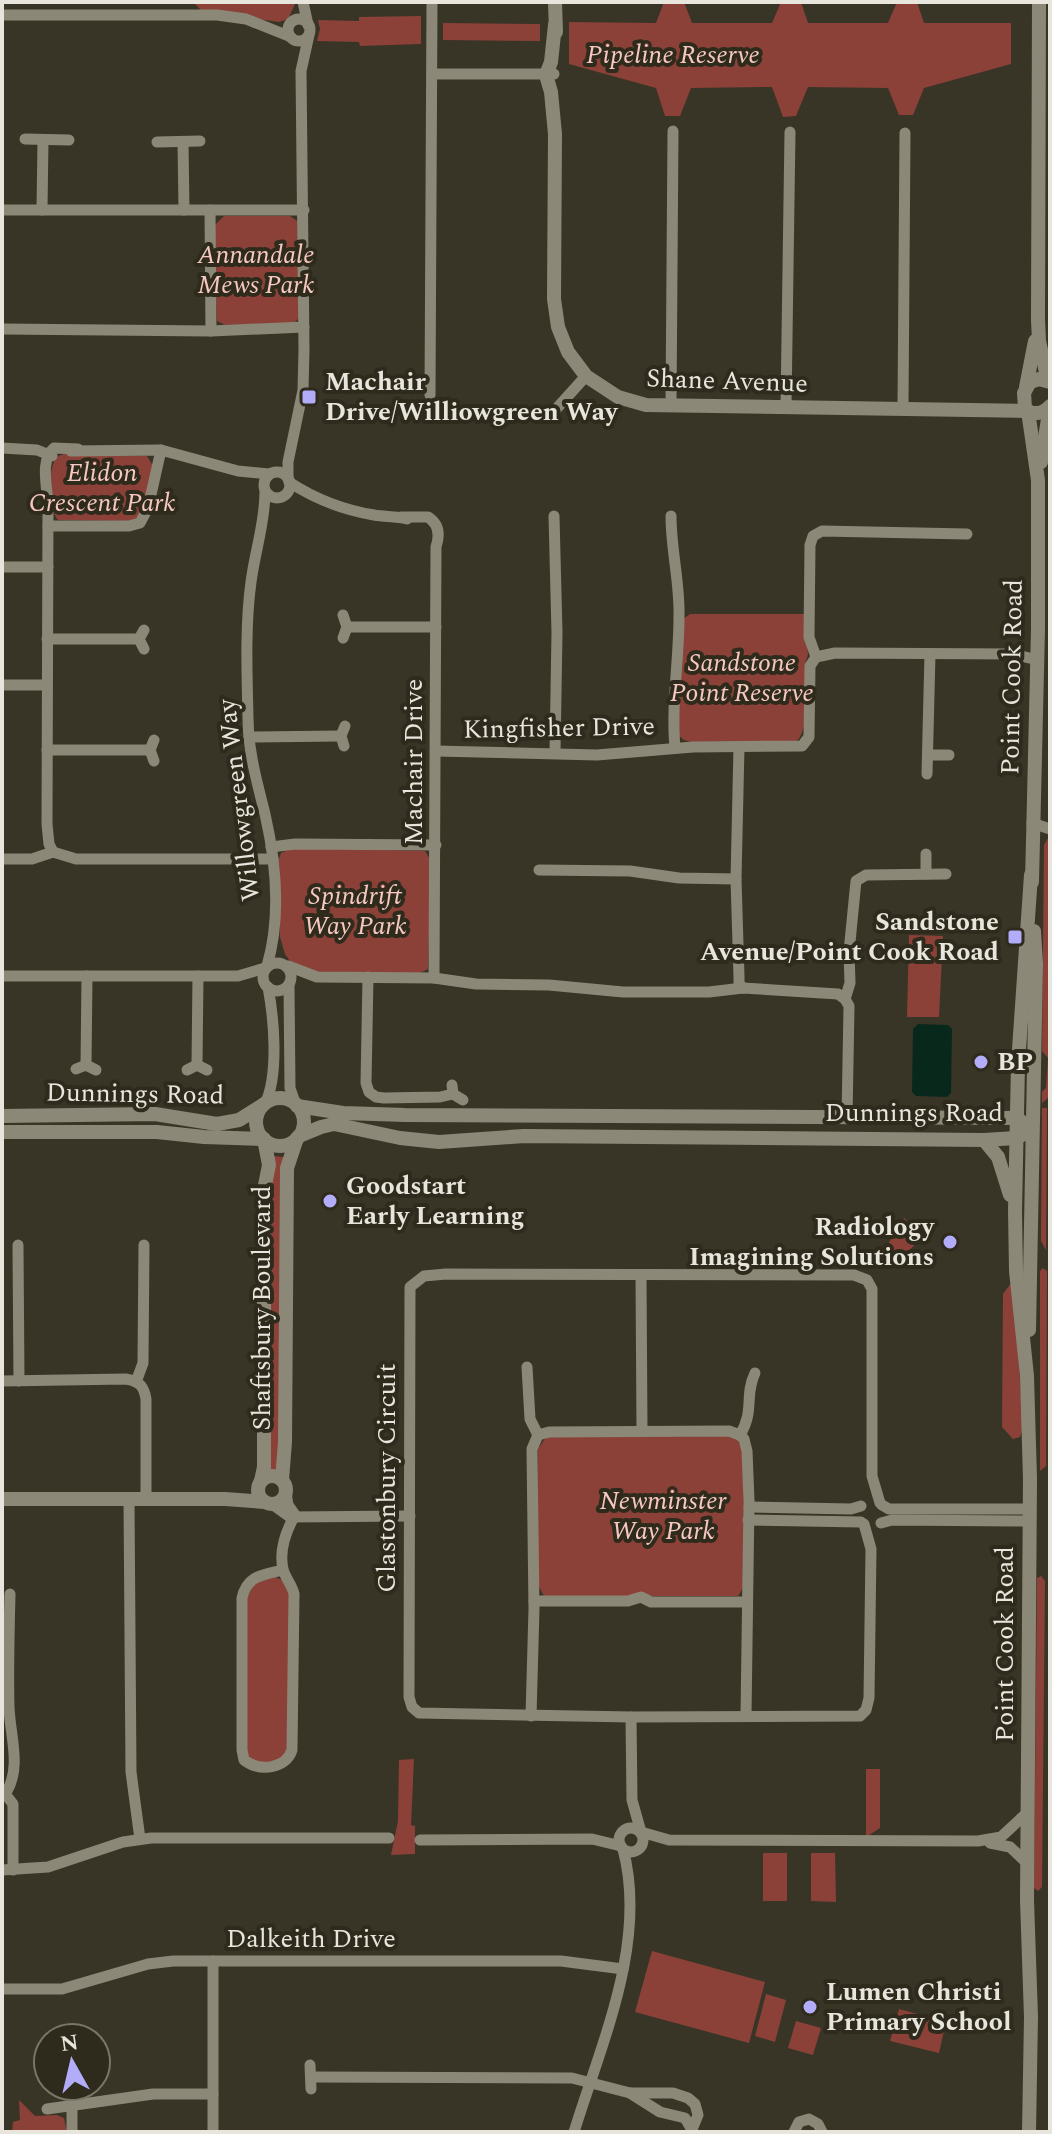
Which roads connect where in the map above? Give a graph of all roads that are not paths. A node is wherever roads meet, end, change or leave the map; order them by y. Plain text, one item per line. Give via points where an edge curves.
1 (301, 2) edge
2 (432, 2) edge
3 (555, 2) edge
4 (1039, 2) edge
5 (189, 8) edge
6 (2, 15) edge
7 (260, 23) junction
8 (292, 23) junction
9 (309, 30) junction
10 (292, 38) junction
11 (301, 71) junction
12 (432, 74) junction
13 (550, 74) junction
14 (1044, 106) edge
15 (673, 131) dead end
16 (790, 132) dead end
17 (905, 133) dead end
18 (25, 139) dead end
19 (43, 140) junction
20 (69, 140) dead end
21 (200, 141) dead end
22 (157, 142) dead end
23 (183, 142) junction
24 (2, 210) edge
25 (42, 210) junction
26 (184, 210) junction
27 (210, 210) junction
28 (304, 210) junction
29 (1044, 247) edge
30 (1038, 320) junction
31 (2, 329) edge
32 (211, 331) junction
33 (304, 331) junction
34 (586, 376) junction
35 (1049, 381) edge
36 (1025, 390) junction
37 (430, 395) dead end
38 (671, 406) junction
39 (1050, 406) edge
40 (786, 407) junction
41 (903, 408) junction
42 (981, 408) junction
43 (1027, 411) junction
44 (548, 418) dead end
45 (292, 441) junction
46 (2, 448) edge
47 (161, 450) junction
48 (51, 455) junction
49 (238, 471) junction
50 (270, 473) junction
51 (289, 480) junction
52 (1038, 480) junction
53 (265, 490) junction
54 (283, 496) junction
55 (311, 496) junction
56 (554, 516) dead end
57 (671, 516) dead end
58 (264, 523) junction
59 (48, 526) junction
60 (967, 534) dead end
61 (2, 567) edge
62 (48, 567) junction
63 (344, 626) dead end
64 (436, 627) junction
65 (47, 639) junction
66 (142, 640) dead end
67 (930, 654) junction
68 (1038, 655) junction
69 (816, 657) junction
70 (2, 685) edge
71 (47, 685) junction
72 (343, 736) dead end
73 (249, 737) junction
74 (739, 747) junction
75 (675, 748) junction
76 (47, 750) junction
77 (153, 750) dead end
78 (436, 751) junction
79 (555, 752) junction
80 (928, 755) junction
81 (949, 755) dead end
82 (927, 774) dead end
83 (1050, 819) edge
84 (1032, 823) junction
85 (1050, 829) edge
86 (436, 845) junction
87 (50, 853) junction
88 (272, 853) junction
89 (926, 854) dead end
90 (2, 859) edge
91 (539, 870) dead end
92 (926, 874) junction
93 (946, 874) dead end
94 (1031, 875) junction
95 (736, 879) junction
96 (274, 929) junction
97 (287, 966) junction
98 (266, 967) junction
99 (2, 976) edge
100 (87, 976) junction
101 (198, 976) junction
102 (238, 976) junction
103 (317, 977) junction
104 (368, 977) junction
105 (434, 978) junction
106 (741, 983) junction
107 (289, 985) junction
108 (266, 986) junction
109 (842, 996) junction
110 (86, 1068) dead end
111 (197, 1068) dead end
112 (456, 1093) dead end
113 (264, 1105) junction
114 (297, 1106) junction
115 (2, 1116) edge
116 (847, 1118) junction
117 (1017, 1118) junction
118 (1033, 1129) junction
119 (2, 1132) edge
120 (298, 1137) junction
121 (1016, 1138) junction
122 (264, 1139) junction
123 (984, 1140) junction
124 (1015, 1211) junction
125 (18, 1245) dead end
126 (144, 1245) dead end
127 (1032, 1259) junction
128 (1016, 1271) junction
129 (641, 1275) junction
130 (527, 1367) dead end
131 (755, 1373) dead end
132 (1027, 1376) junction
133 (2, 1381) edge
134 (19, 1381) junction
135 (136, 1382) junction
136 (642, 1431) junction
137 (538, 1435) junction
138 (740, 1435) junction
139 (872, 1476) junction
140 (284, 1486) junction
141 (264, 1494) junction
142 (2, 1499) edge
143 (129, 1499) junction
144 (146, 1499) junction
145 (881, 1504) junction
146 (861, 1505) junction
147 (748, 1513) junction
148 (295, 1515) junction
149 (809, 1515) junction
150 (1029, 1515) junction
151 (410, 1516) junction
152 (862, 1523) junction
153 (881, 1523) junction
154 (871, 1549) junction
155 (283, 1570) junction
156 (10, 1594) dead end
157 (534, 1601) junction
158 (747, 1602) junction
159 (531, 1716) junction
160 (746, 1716) junction
161 (631, 1717) junction
162 (4, 1792) edge
163 (632, 1800) junction
164 (1028, 1812) junction
165 (622, 1832) junction
166 (641, 1832) junction
167 (389, 1838) dead end
168 (140, 1839) junction
169 (592, 1839) junction
170 (420, 1840) dead end
171 (669, 1840) junction
172 (978, 1841) junction
173 (622, 1848) junction
174 (640, 1848) junction
175 (1028, 1864) junction
176 (8, 1870) edge
177 (630, 1877) junction
178 (213, 1961) junction
179 (623, 1969) junction
180 (2, 1989) edge
181 (311, 2077) dead end
182 (1025, 2077) junction
183 (589, 2082) junction
184 (630, 2093) junction
185 (213, 2094) junction
186 (72, 2106) junction
187 (47, 2109) dead end
188 (697, 2113) junction
189 (685, 2118) junction
190 (72, 2130) dead end
191 (692, 2131) edge
192 (213, 2132) edge
193 (574, 2132) edge
194 (794, 2132) edge
195 (822, 2132) edge
196 (1019, 2132) edge
197 (1029, 2132) edge

1 - 8 street
1 - 9 street
2 - 12 street
3 - 13 main road, Shane Avenue via 558,56
4 - 14 main road
5 - 6 street
5 - 7 street
7 - 8 street
7 - 10 street
8 - 9 street via 301,20
8 - 10 street
9 - 10 street via 303,40
9 - 11 street
10 - 11 street
11 - 28 street
12 - 13 street
12 - 37 street
13 - 34 main road, Shane Avenue via 558,91 555,317 564,344
14 - 29 main road
15 - 38 street
16 - 40 street
17 - 41 street
18 - 19 street
19 - 20 street
19 - 25 street
21 - 23 street
22 - 23 street
23 - 26 street
24 - 25 street
25 - 26 street
26 - 27 street
27 - 28 street
27 - 32 street
28 - 33 street
29 - 30 main road
30 - 35 main road
30 - 36 main road
31 - 32 street
32 - 33 street
33 - 45 street via 303,390
34 - 38 main road, Shane Avenue via 618,397
34 - 44 street
35 - 36 main road, Shane Avenue via 1034,380
36 - 42 main road, Shane Avenue
36 - 43 main road, Point Cook Road
38 - 40 main road, Shane Avenue
39 - 43 main road, Shane Avenue via 1039,413
39 - 52 main road, Point Cook Road
40 - 41 main road, Shane Avenue
41 - 42 main road, Shane Avenue
42 - 43 main road, Shane Avenue
43 - 52 main road, Point Cook Road
45 - 50 street
45 - 51 street
46 - 48 street
47 - 48 street via 61,447
47 - 49 street
47 - 59 street via 140,523
48 - 59 street via 45,465
49 - 50 street
49 - 53 street
50 - 51 street via 280,472
50 - 53 street
51 - 54 street
51 - 55 street, Machair Drive
52 - 68 main road, Point Cook Road
53 - 54 street via 271,497
53 - 58 street, Willowgreen Way
54 - 55 street, Machair Drive
54 - 58 street, Willowgreen Way
55 - 64 street, Machair Drive via 361,512 423,516 432,523 438,534
56 - 79 street
57 - 75 street via 679,612
58 - 73 street, Willowgreen Way via 249,599
59 - 62 street
60 - 69 street, Kingfisher Drive via 822,531 813,536 809,637
61 - 62 street
62 - 65 street
63 - 64 street
64 - 78 street, Machair Drive
65 - 66 street
65 - 71 street
67 - 68 street
67 - 69 street
67 - 80 street
68 - 84 main road, Point Cook Road
69 - 74 street, Kingfisher Drive via 810,666 807,742 795,747
70 - 71 street
71 - 76 street
72 - 73 street
73 - 88 street, Willowgreen Way
74 - 75 street, Kingfisher Drive
74 - 95 street
75 - 79 street, Kingfisher Drive
76 - 77 street
76 - 87 street via 44,842
78 - 79 street, Kingfisher Drive
78 - 86 street, Machair Drive
80 - 81 street
80 - 82 street
83 - 84 street
84 - 85 street
84 - 94 main road, Point Cook Road
86 - 88 street via 295,844
86 - 105 street, Machair Drive
87 - 88 street via 76,859
87 - 90 street
88 - 96 street, Willowgreen Way
89 - 92 street
91 - 95 street
92 - 93 street
92 - 109 street via 866,875 856,881 849,977
94 - 117 main road, Point Cook Road
94 - 118 main road, Point Cook Road via 1036,964
95 - 106 street
96 - 97 street, Willowgreen Way
96 - 98 street, Willowgreen Way
97 - 98 street via 278,962
97 - 103 street
97 - 107 street
98 - 102 street
98 - 108 street
99 - 100 street
100 - 101 street
100 - 110 street
101 - 102 street
101 - 111 street
102 - 108 street
103 - 104 street
103 - 107 street
104 - 105 street
104 - 112 street via 366,1083 372,1096
105 - 106 street via 623,992 686,993 725,990
106 - 109 street
107 - 108 street via 280,991
107 - 114 street via 290,1089
108 - 113 street via 274,1020 271,1087
109 - 116 street via 849,1013
113 - 114 main road via 281,1099
113 - 115 main road, Dunnings Road via 239,1120 217,1124 155,1114
113 - 122 main road via 256,1122
114 - 116 main road, Dunnings Road via 405,1115
114 - 120 main road via 304,1122
116 - 117 main road, Dunnings Road
117 - 118 main road, Dunnings Road
117 - 121 main road, Point Cook Road
118 - 121 main road, Dunnings Road
118 - 127 main road, Point Cook Road
119 - 122 main road, Dunnings Road via 157,1132
120 - 122 main road via 283,1145
120 - 123 main road, Dunnings Road via 334,1124 439,1142 524,1136
120 - 140 main road, Shaftsbury Boulevard via 287,1168
121 - 123 main road, Dunnings Road
121 - 124 main road, Point Cook Road
122 - 141 main road, Shaftsbury Boulevard via 269,1165 264,1190
123 - 124 main road via 998,1157
124 - 128 main road, Point Cook Road
125 - 134 street
126 - 135 street via 143,1363
127 - 128 main road
127 - 132 main road, Point Cook Road
128 - 132 main road, Point Cook Road
129 - 136 street
129 - 139 street, Glastonbury Circuit via 854,1275 867,1280 873,1294
129 - 151 street, Glastonbury Circuit via 430,1275 414,1281
130 - 137 street via 530,1419
131 - 138 street via 749,1420
132 - 150 main road, Point Cook Road
133 - 134 street
134 - 135 street
135 - 144 street via 146,1399
136 - 137 street
136 - 138 street
137 - 157 street via 532,1449
138 - 147 street via 747,1451
139 - 145 street, Glastonbury Circuit
139 - 146 street, Glastonbury Circuit
140 - 141 main road via 280,1501
140 - 141 main road via 272,1476
140 - 148 street
141 - 144 main road
141 - 148 street via 285,1515
142 - 143 main road
143 - 144 main road
143 - 168 street via 131,1772
145 - 146 street via 871,1500
145 - 150 street via 889,1509
145 - 153 street
146 - 149 street
146 - 152 street
147 - 149 street
147 - 158 street
148 - 151 street
148 - 155 street via 284,1541
149 - 152 street
150 - 153 street
150 - 164 main road, Point Cook Road
151 - 159 street, Glastonbury Circuit via 412,1707 423,1714
152 - 153 street
152 - 154 street, Glastonbury Circuit
153 - 154 street, Glastonbury Circuit
154 - 160 street, Glastonbury Circuit via 866,1710 854,1718
155 - 155 street via 294,1594 292,1750 283,1764 257,1767 244,1760 242,1750 242,1598 255,1577
156 - 162 street via 14,1766
157 - 158 street via 641,1597 651,1602
157 - 159 street
158 - 160 street
159 - 161 street, Glastonbury Circuit
160 - 161 street, Glastonbury Circuit
161 - 163 street
162 - 176 street via 14,1809
163 - 165 street
163 - 166 street
164 - 172 street via 1001,1837
164 - 175 main road, Point Cook Road
165 - 166 street via 629,1827
165 - 169 street
165 - 173 street
166 - 171 street
166 - 174 street
167 - 168 street
168 - 176 street via 48,1867
169 - 170 street
169 - 173 street
171 - 172 street
171 - 174 street
172 - 175 street via 1010,1847
173 - 174 street
173 - 177 street
174 - 177 street
175 - 182 main road, Point Cook Road
177 - 179 street
178 - 179 street, Dalkeith Drive via 572,1962
178 - 180 street, Dalkeith Drive via 148,1964 62,1989
178 - 185 street
179 - 183 street
181 - 183 street via 564,2077
182 - 196 main road, Point Cook Road
182 - 197 main road, Point Cook Road
183 - 184 street
183 - 193 street
184 - 188 street via 673,2093 688,2098
184 - 189 street via 660,2112
185 - 186 street via 153,2094
185 - 192 street
186 - 187 street
186 - 190 street
188 - 189 street
188 - 191 street
189 - 191 street
194 - 195 street via 799,2122 809,2119

